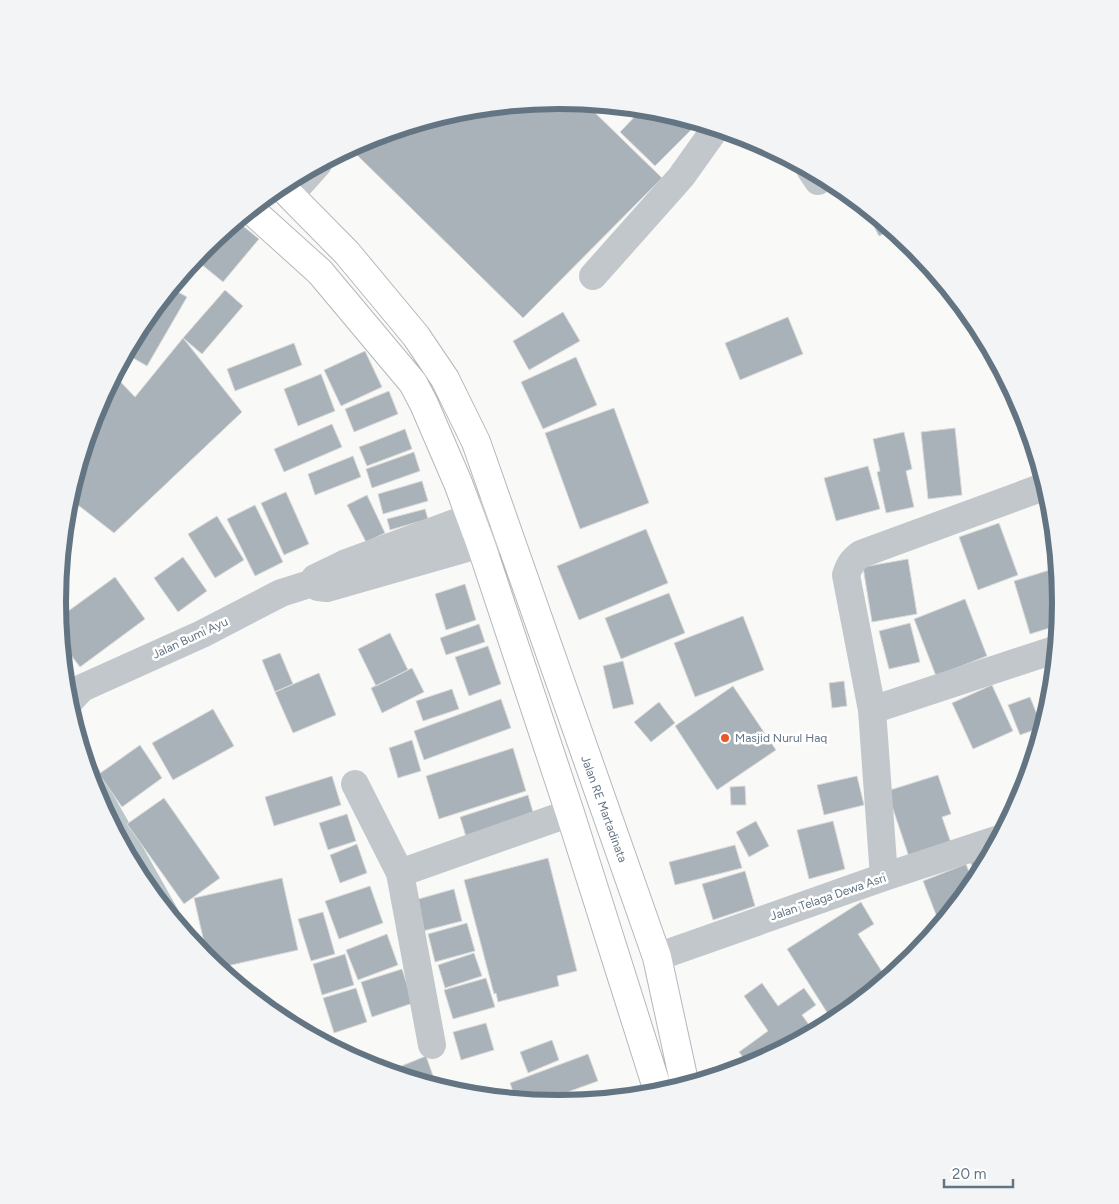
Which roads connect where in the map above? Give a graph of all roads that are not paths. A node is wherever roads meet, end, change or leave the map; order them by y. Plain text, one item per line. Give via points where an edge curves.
1 (712, 133) edge
2 (286, 191) edge
3 (255, 214) edge
4 (594, 276) dead end
5 (1039, 489) edge
6 (498, 507) junction
7 (470, 518) junction
8 (509, 536) junction
9 (481, 545) junction
10 (316, 580) junction
11 (1050, 652) edge
12 (75, 696) edge
13 (872, 710) junction
14 (355, 784) dead end
15 (570, 813) junction
16 (991, 842) edge
17 (400, 873) junction
18 (884, 877) junction
19 (657, 957) junction
20 (432, 1046) dead end
21 (683, 1079) edge
22 (656, 1086) edge

1 - 4 street via 682,177
2 - 6 highway, Jalan RE Martadinata via 347,253 416,336 446,379 476,442
3 - 7 highway via 320,272 413,383 432,421
5 - 13 street via 853,559 846,575
6 - 7 street
6 - 8 highway, Jalan RE Martadinata
7 - 9 highway
7 - 10 street via 344,564
8 - 9 street, Jalan Bumi Ayu
8 - 19 highway, Jalan RE Martadinata
9 - 10 street, Jalan Bumi Ayu via 328,588 318,587
9 - 15 highway
10 - 12 street, Jalan Bumi Ayu via 281,593
11 - 13 street
13 - 18 street
14 - 17 street
15 - 17 street
15 - 22 highway
16 - 18 street, Jalan Telaga Dewa Asri
17 - 20 street
18 - 19 street, Jalan Telaga Dewa Asri
19 - 21 highway, Jalan RE Martadinata

